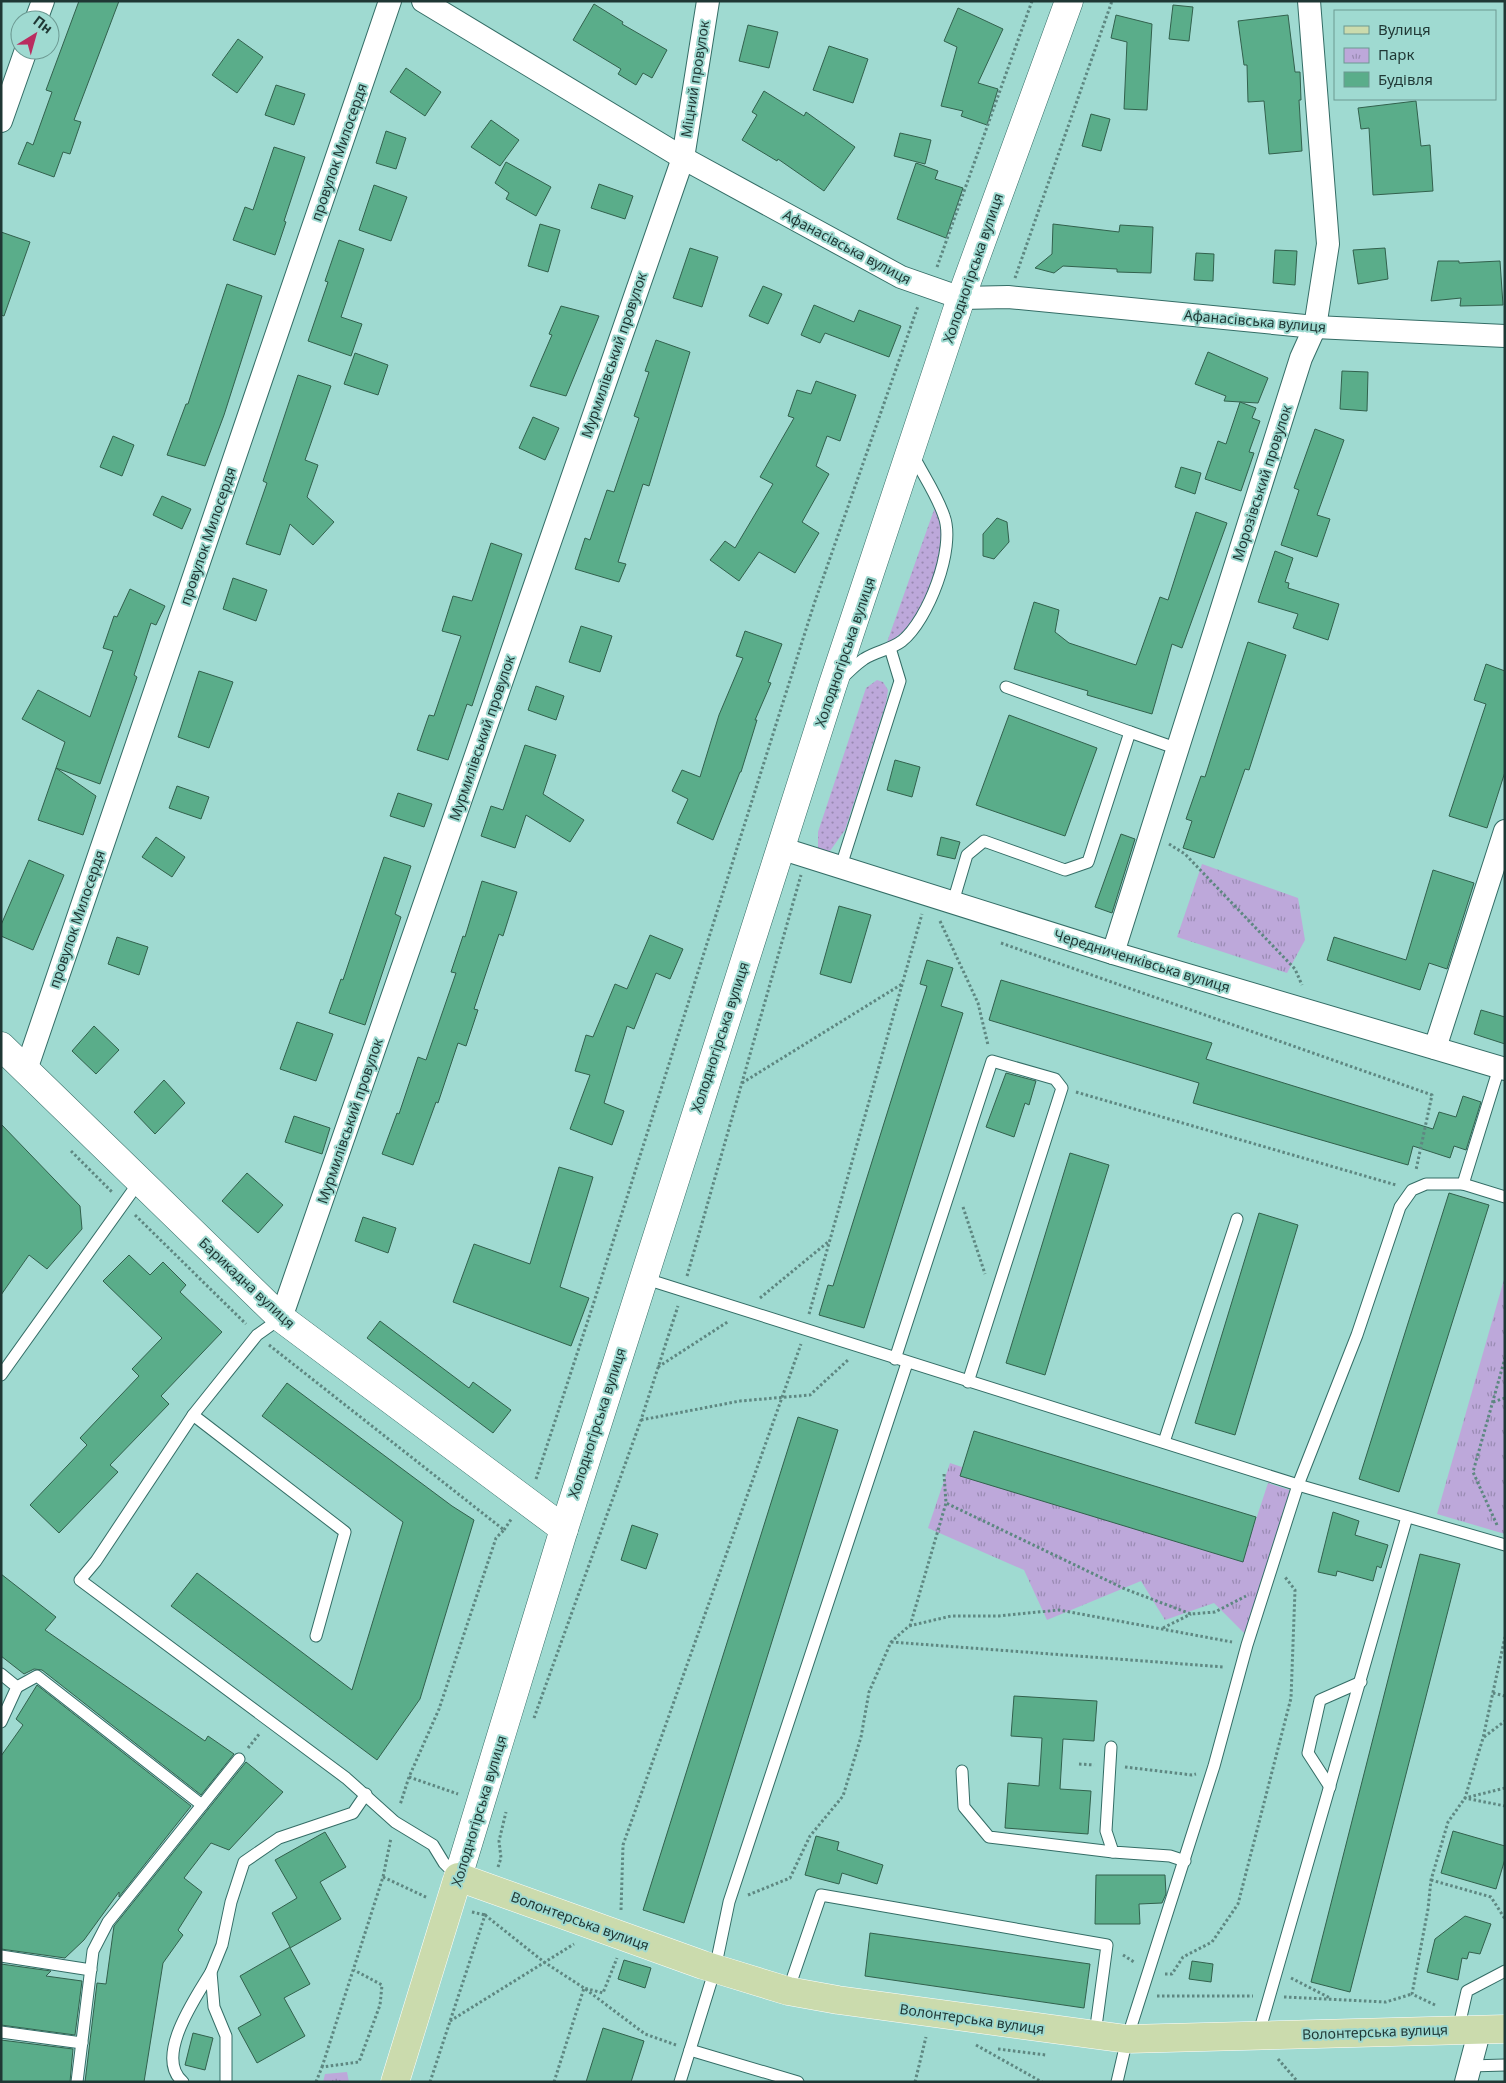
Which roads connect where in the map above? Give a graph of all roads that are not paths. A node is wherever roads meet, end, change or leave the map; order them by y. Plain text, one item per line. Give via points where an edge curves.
1 (390, 1) edge
2 (423, 1) edge
3 (708, 1) edge
4 (1069, 1) edge
5 (1310, 1) edge
6 (22, 60) edge
7 (1, 121) edge
8 (683, 158) junction
9 (961, 298) junction
10 (1315, 327) junction
11 (1505, 336) edge
12 (911, 452) junction
13 (890, 648) junction
14 (832, 687) junction
15 (1006, 688) dead end
16 (1130, 732) junction
17 (1178, 749) junction
18 (1505, 831) edge
19 (780, 848) junction
20 (841, 866) junction
21 (953, 902) junction
22 (1113, 953) junction
23 (1, 1046) edge
24 (1435, 1048) junction
25 (1502, 1068) edge
26 (26, 1070) junction
27 (1463, 1184) junction
28 (131, 1192) junction
29 (1505, 1197) edge
30 (1237, 1218) dead end
31 (643, 1278) junction
32 (281, 1318) junction
33 (895, 1359) junction
34 (908, 1363) junction
35 (1, 1375) edge
36 (968, 1382) junction
37 (193, 1415) junction
38 (1164, 1442) junction
39 (1298, 1485) junction
40 (1407, 1517) junction
41 (564, 1528) junction
42 (1505, 1545) edge
43 (316, 1636) dead end
44 (1, 1674) edge
45 (1361, 1682) junction
46 (17, 1687) junction
47 (1, 1722) edge
48 (1111, 1747) dead end
49 (239, 1759) road end
50 (962, 1771) dead end
51 (1330, 1787) junction
52 (366, 1794) junction
53 (202, 1805) junction
54 (1113, 1852) junction
55 (1185, 1861) junction
56 (458, 1877) junction
57 (1, 1956) edge
58 (715, 1968) junction
59 (91, 1970) junction
60 (1505, 1971) edge
61 (211, 1972) junction
62 (788, 1991) junction
63 (1481, 2029) edge
64 (1, 2032) edge
65 (1095, 2036) junction
66 (1258, 2036) junction
67 (1127, 2040) junction
68 (82, 2043) junction
69 (690, 2050) junction
70 (1505, 2066) edge
71 (1468, 2074) edge
72 (77, 2082) edge
73 (183, 2082) edge
74 (226, 2082) edge
75 (395, 2082) edge
76 (680, 2082) edge
77 (798, 2082) edge
78 (1118, 2082) edge

1 - 26 street, провулок Милосердя
2 - 8 street, Афанасівська вулиця
3 - 8 street, Міцний провулок
4 - 9 main road, Холодногірська вулиця
5 - 10 street, Морозівський провулок via 1328,244
6 - 7 street
8 - 9 street, Афанасівська вулиця via 901,277
8 - 32 street, Мурмилівський провулок
9 - 10 street, Афанасівська вулиця via 1008,297
9 - 12 main road, Холодногірська вулиця
10 - 11 street, Афанасівська вулиця
10 - 17 street, Морозівський провулок via 1302,358
12 - 13 lane via 944,516 949,537 934,591 921,621
12 - 14 main road, Холодногірська вулиця
13 - 14 lane via 864,659
13 - 20 lane via 900,681
14 - 19 main road, Холодногірська вулиця
15 - 16 lane
16 - 17 lane
16 - 21 lane via 1088,862 1066,870 984,841 967,855
17 - 22 street, Морозівський провулок
18 - 24 street
19 - 20 street, Чередниченківська вулиця
19 - 31 main road, Холодногірська вулиця
20 - 21 street, Чередниченківська вулиця
21 - 22 street, Чередниченківська вулиця
22 - 24 street, Чередниченківська вулиця
23 - 26 main road, Барикадна вулиця
24 - 25 street, Чередниченківська вулиця
25 - 27 lane
26 - 28 main road, Барикадна вулиця
27 - 29 lane
27 - 39 lane via 1426,1184 1412,1190 1400,1207 1356,1335
28 - 32 main road, Барикадна вулиця
28 - 35 lane
30 - 38 lane
31 - 33 lane
31 - 41 main road, Холодногірська вулиця
32 - 37 lane via 257,1336
32 - 41 main road, Барикадна вулиця
33 - 34 lane
33 - 36 lane via 992,1061 1054,1078 1062,1088
34 - 36 lane
34 - 58 lane via 729,1902
36 - 38 lane
37 - 43 lane via 345,1532
37 - 52 lane via 80,1580
38 - 39 lane
39 - 40 lane
39 - 55 lane via 1247,1645
40 - 42 lane
40 - 45 lane
41 - 56 main road, Холодногірська вулиця
44 - 46 lane
45 - 51 lane
45 - 51 lane via 1320,1700 1308,1753
46 - 47 lane
46 - 53 lane via 37,1676
48 - 54 lane via 1106,1831
49 - 53 lane
50 - 54 lane via 964,1807 989,1837
51 - 66 lane
52 - 56 lane via 395,1822 433,1845
52 - 61 lane via 353,1813 279,1838 244,1862 222,1945
53 - 59 lane via 108,1922 94,1951
54 - 55 lane via 1170,1856
55 - 67 lane
56 - 58 main road, Волонтерська вулиця
56 - 75 main road, Холодногірська вулиця
57 - 59 lane
58 - 62 main road, Волонтерська вулиця
58 - 69 lane
59 - 68 lane
60 - 63 lane via 1467,1991
61 - 73 lane via 175,2037 173,2059
61 - 74 lane via 214,2006 226,2036
62 - 65 main road, Волонтерська вулиця
62 - 65 lane via 821,1895 1108,1945
63 - 66 main road, Волонтерська вулиця
63 - 71 street
64 - 68 lane
65 - 67 main road, Волонтерська вулиця
66 - 67 main road, Волонтерська вулиця
67 - 78 lane
68 - 72 lane
69 - 76 lane
69 - 77 lane
70 - 71 lane

